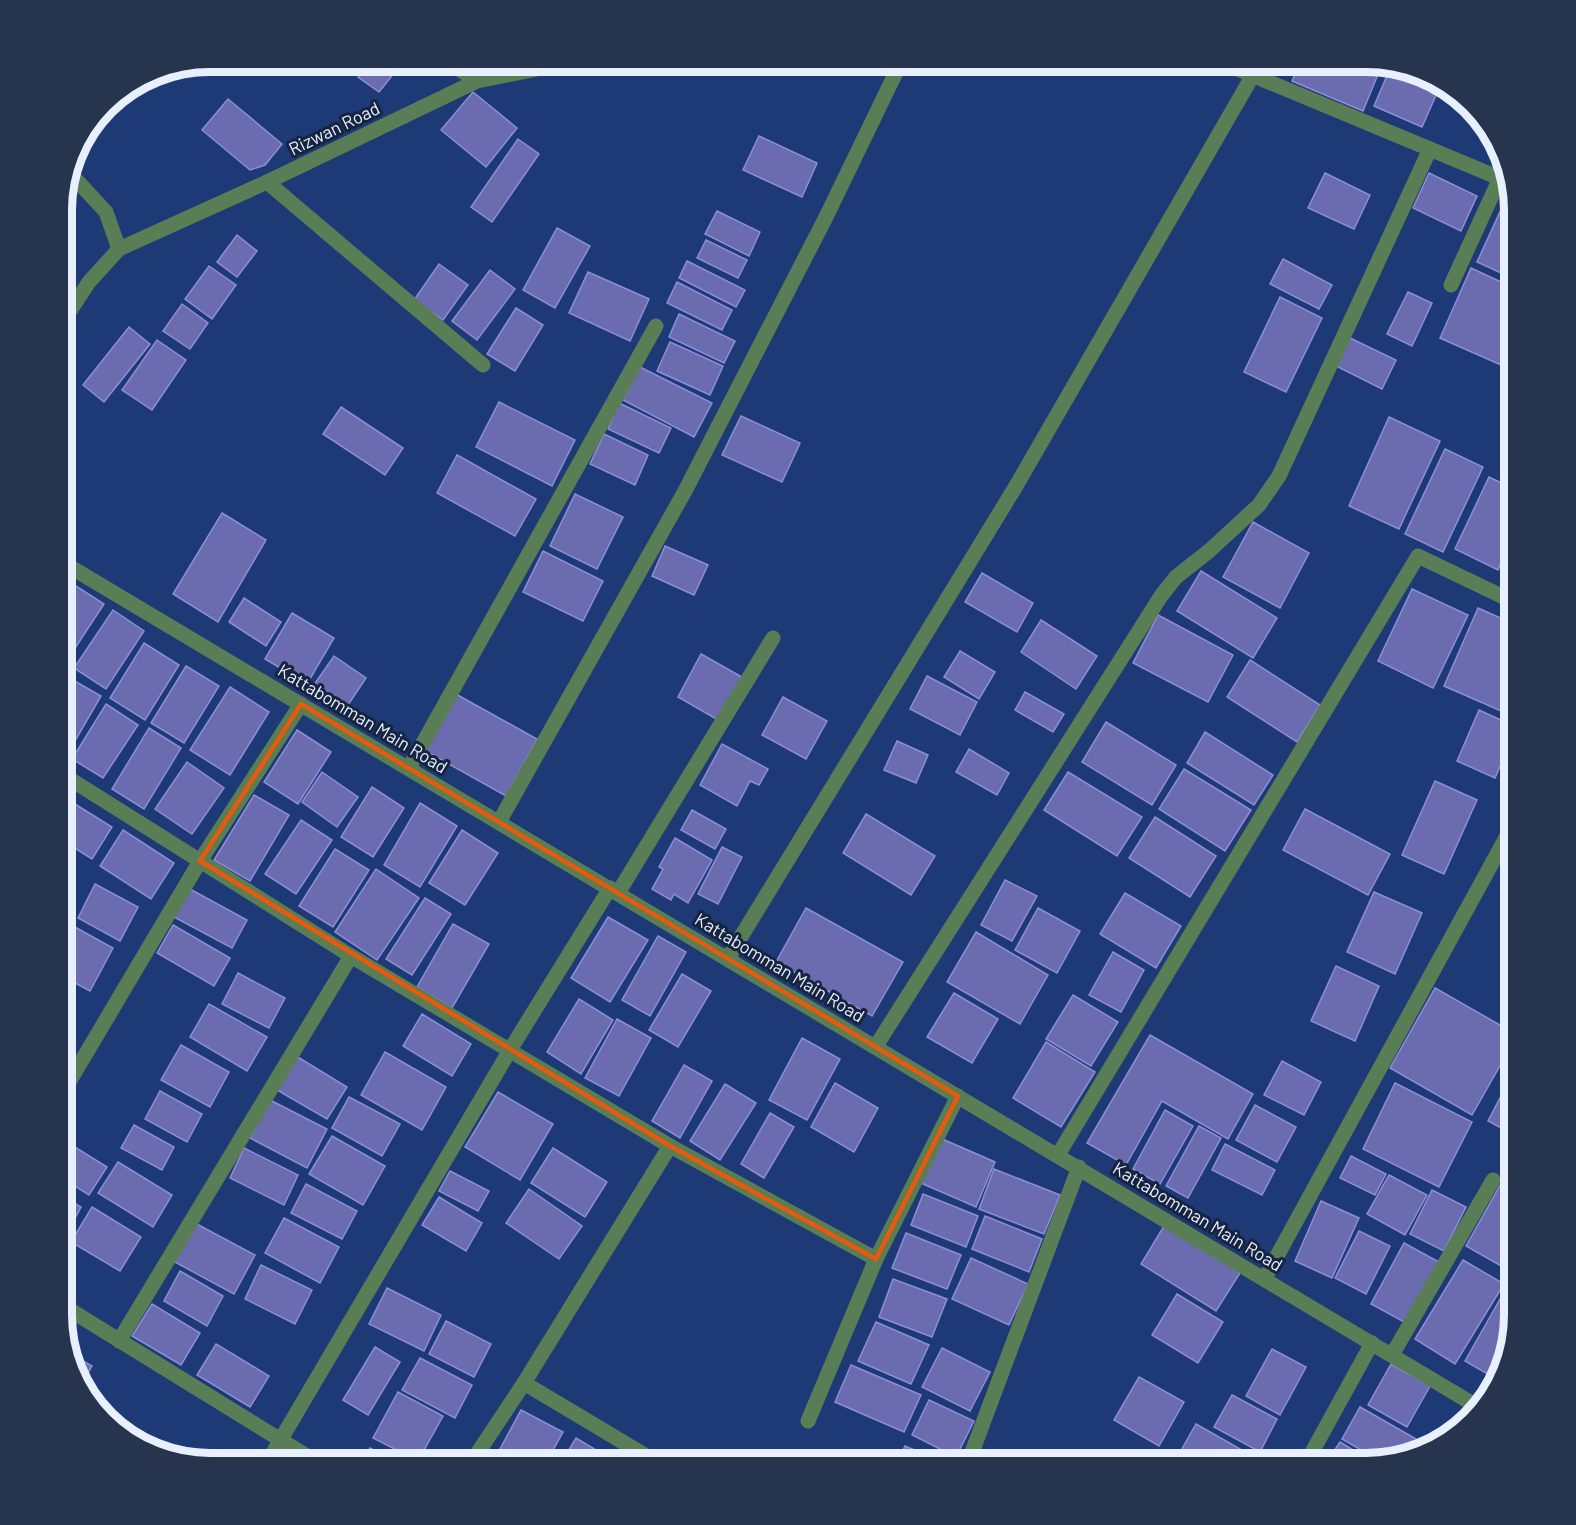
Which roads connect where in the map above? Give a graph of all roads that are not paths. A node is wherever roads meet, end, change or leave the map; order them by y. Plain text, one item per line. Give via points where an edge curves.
1 (463, 72) edge
2 (522, 72) edge
3 (897, 72) edge
4 (1246, 72) edge
5 (1253, 75) junction
6 (477, 81) junction
7 (1430, 149) junction
8 (1500, 178) edge
9 (76, 179) edge
10 (267, 182) junction
11 (1502, 186) edge
12 (119, 249) junction
13 (1451, 285) dead end
14 (72, 308) edge
15 (656, 326) dead end
16 (483, 365) dead end
17 (72, 568) edge
18 (1504, 597) edge
19 (773, 638) dead end
20 (301, 704) junction
21 (409, 768) junction
22 (72, 780) edge
23 (499, 822) junction
24 (1504, 842) edge
25 (200, 861) junction
26 (614, 891) junction
27 (351, 956) junction
28 (728, 958) junction
29 (876, 1047) junction
30 (510, 1050) junction
31 (72, 1077) edge
32 (958, 1096) junction
33 (670, 1146) junction
34 (1058, 1155) junction
35 (1079, 1167) junction
36 (1493, 1180) dead end
37 (876, 1259) junction
38 (1265, 1278) junction
39 (72, 1311) edge
40 (119, 1341) junction
41 (1372, 1343) junction
42 (1392, 1355) junction
43 (524, 1383) junction
44 (1472, 1403) edge
45 (808, 1421) dead end
46 (281, 1440) junction
47 (273, 1453) edge
48 (301, 1453) edge
49 (478, 1453) edge
50 (640, 1453) edge
51 (972, 1453) edge
52 (1312, 1453) edge

1 - 6 street
2 - 6 street, Rizwan Road
3 - 23 street via 685,491
4 - 5 street
5 - 7 street
5 - 28 street via 1016,486
6 - 10 street, Rizwan Road
7 - 8 street
7 - 29 street via 1279,476 1259,505 1176,577 1161,596
9 - 12 street via 106,212
10 - 12 street, Rizwan Road
10 - 16 street
11 - 13 street
12 - 14 street
15 - 21 street
17 - 20 street, Kattabomman Main Road
18 - 34 street via 1418,556
19 - 26 street
20 - 21 street, Kattabomman Main Road
20 - 25 street
21 - 23 street, Kattabomman Main Road
22 - 25 street
23 - 26 street, Kattabomman Main Road
24 - 38 street
25 - 27 street
25 - 31 street
26 - 28 street, Kattabomman Main Road
26 - 30 street
27 - 30 street
27 - 40 street
28 - 29 street, Kattabomman Main Road
29 - 32 street, Kattabomman Main Road
30 - 33 street
30 - 46 street
32 - 34 street, Kattabomman Main Road
32 - 37 street
33 - 37 street
33 - 43 street
34 - 35 street, Kattabomman Main Road
35 - 38 street, Kattabomman Main Road
35 - 51 street
36 - 42 street
37 - 45 street
38 - 41 street, Kattabomman Main Road
39 - 40 street
40 - 46 street
41 - 42 street, Kattabomman Main Road
41 - 52 street
42 - 44 street, Kattabomman Main Road
43 - 49 street
43 - 50 street
46 - 47 street
46 - 48 street

